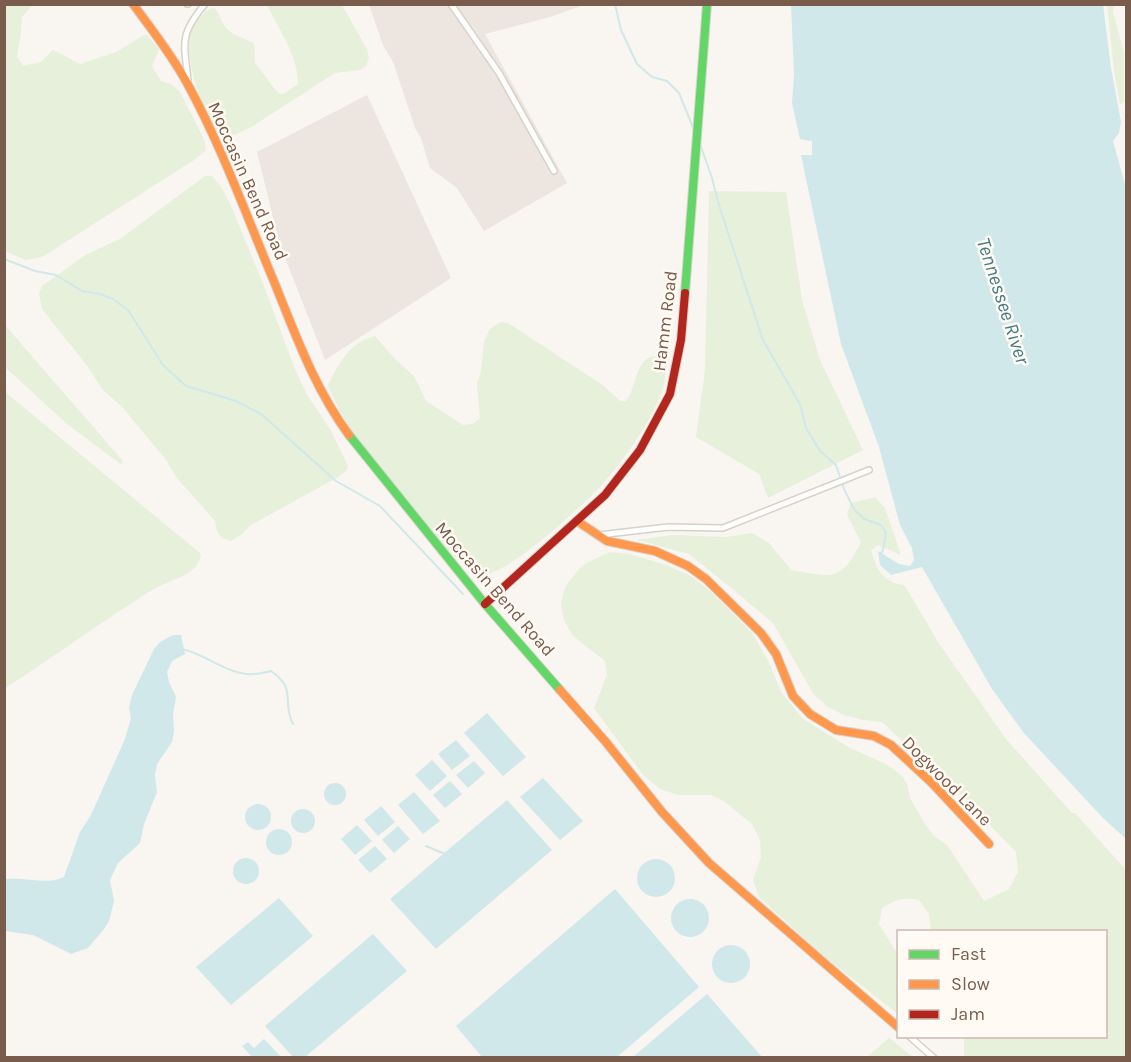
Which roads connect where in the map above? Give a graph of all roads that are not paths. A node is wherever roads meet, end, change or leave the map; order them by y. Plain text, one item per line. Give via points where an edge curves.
1 (133, 4) edge
2 (205, 4) edge
3 (451, 4) edge
4 (707, 4) edge
5 (188, 84) junction
6 (554, 171) dead end
7 (869, 470) dead end
8 (576, 521) junction
9 (597, 535) junction
10 (485, 604) junction
11 (989, 844) dead end
12 (897, 1026) edge
13 (911, 1038) edge
14 (934, 1058) edge

1 - 5 main road, Moccasin Bend Road
2 - 5 street via 184,38
3 - 6 street via 499,73
4 - 8 main road, Hamm Road via 681,340 670,394 640,450 605,495
5 - 10 main road, Moccasin Bend Road via 314,377 336,418
7 - 9 street via 723,528 668,527
8 - 9 main road, Dogwood Lane
8 - 10 main road, Hamm Road
9 - 11 main road, Dogwood Lane via 674,559 706,579 761,633 776,654 794,696 810,714 836,730 874,736 891,745
10 - 12 main road, Moccasin Bend Road via 709,863
13 - 14 street

